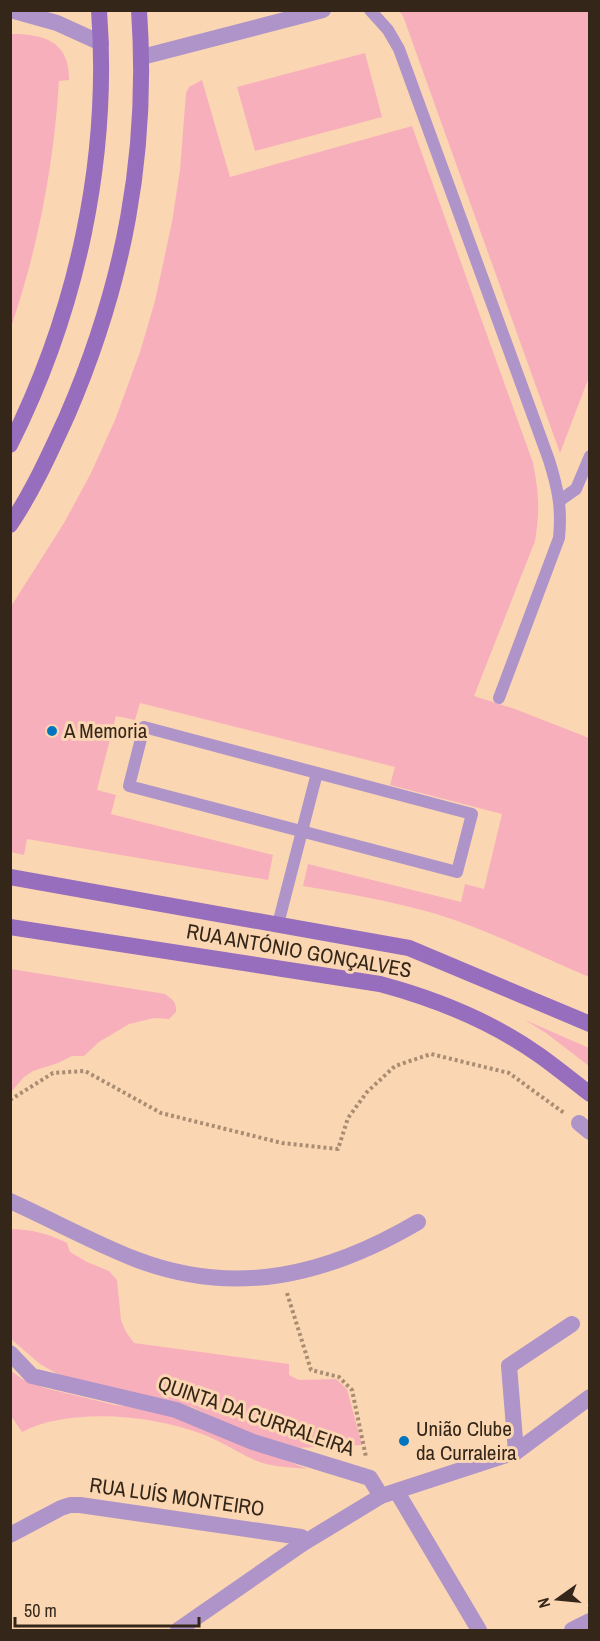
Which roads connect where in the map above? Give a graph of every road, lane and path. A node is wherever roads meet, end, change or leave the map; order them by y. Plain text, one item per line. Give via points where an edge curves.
1 (19, 10) edge
2 (99, 10) edge
3 (139, 10) edge
4 (323, 10) edge
5 (370, 10) edge
6 (12, 11) edge
7 (101, 43) junction
8 (142, 57) junction
9 (10, 445) edge
10 (590, 456) edge
11 (559, 501) junction
12 (10, 525) edge
13 (499, 698) dead end
14 (317, 773) junction
15 (302, 831) junction
16 (10, 877) edge
17 (278, 924) junction
18 (10, 927) edge
19 (590, 1024) edge
20 (590, 1094) edge
21 (10, 1100) edge
22 (584, 1128) edge
23 (10, 1201) edge
24 (418, 1222) dead end
25 (282, 1275) junction
26 (572, 1324) dead end
27 (10, 1353) edge
28 (590, 1397) edge
29 (516, 1452) junction
30 (370, 1478) junction
31 (389, 1494) junction
32 (10, 1535) edge
33 (303, 1544) junction
34 (590, 1621) edge
35 (177, 1630) edge
36 (479, 1630) edge
37 (572, 1630) edge

1 - 6 street
2 - 7 main road
3 - 8 main road
4 - 8 street
5 - 11 lane via 399,49 549,460
6 - 7 street via 57,23
7 - 9 main road via 99,136 81,249 54,339
8 - 12 main road via 140,136 132,194 107,308 58,436
10 - 11 lane via 576,489
11 - 13 lane via 559,538
14 - 15 lane
14 - 15 lane via 472,814 457,872
14 - 15 lane via 144,727 129,786
15 - 17 lane
16 - 17 main road, RUA ANTÓNIO GONÇALVES
17 - 19 main road, RUA ANTÓNIO GONÇALVES via 409,948
18 - 20 main road, RUA ANTÓNIO GONÇALVES via 407,991 455,1008 510,1037
21 - 22 path via 53,1073 85,1071 161,1113 282,1143 338,1149 348,1118 367,1092 395,1066 431,1054 509,1073
23 - 25 street via 166,1269 221,1277
24 - 25 street via 326,1266
25 - 30 path via 311,1370 339,1377 352,1390
26 - 29 street via 509,1366
27 - 30 street, QUINTA DA CURRALEIRA via 32,1376 176,1410 253,1442
28 - 29 street
29 - 31 street
30 - 31 street, QUINTA DA CURRALEIRA
31 - 33 street
31 - 36 street, QUINTA DA CURRALEIRA
32 - 33 street, RUA LUÍS MONTEIRO via 61,1508 80,1505 301,1537
33 - 35 street
34 - 37 street

